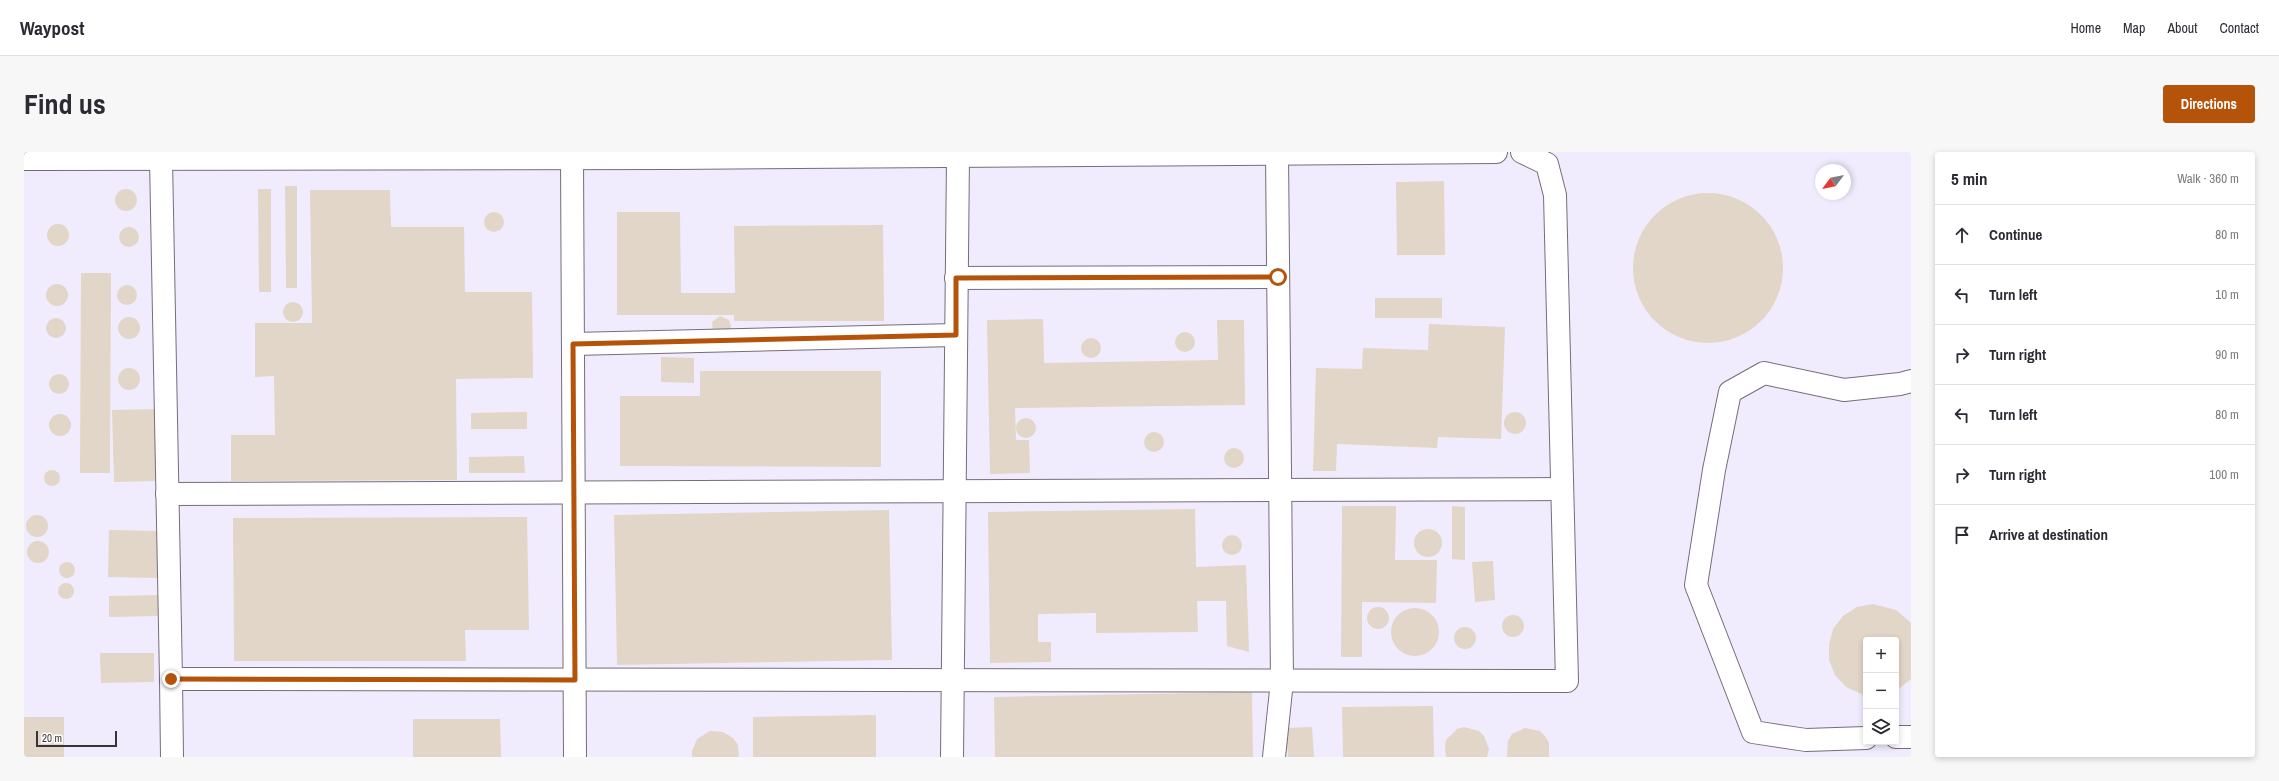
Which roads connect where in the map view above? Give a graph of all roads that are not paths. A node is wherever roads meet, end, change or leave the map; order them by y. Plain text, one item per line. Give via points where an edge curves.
1 (1496, 152) edge
2 (1522, 152) edge
3 (1206, 153) edge
4 (1277, 154) junction
5 (236, 155) edge
6 (673, 155) edge
7 (958, 156) junction
8 (572, 158) junction
9 (24, 159) edge
10 (161, 159) junction
11 (1278, 277) junction
12 (956, 278) junction
13 (956, 335) junction
14 (573, 344) junction
15 (1911, 381) edge
16 (1562, 489) junction
17 (1281, 490) junction
18 (954, 491) junction
19 (574, 492) junction
20 (167, 494) junction
21 (171, 679) junction
22 (575, 680) junction
23 (952, 680) junction
24 (1282, 681) junction
25 (1899, 737) edge
26 (1911, 737) edge
27 (1863, 738) edge
28 (172, 757) edge
29 (575, 757) edge
30 (952, 757) edge
31 (1274, 757) edge

1 - 4 lane
2 - 16 lane via 1547,164 1555,195
3 - 4 lane
3 - 7 lane
4 - 11 lane
5 - 8 lane
5 - 10 lane
6 - 7 lane
6 - 8 lane
7 - 12 lane
8 - 14 lane
9 - 10 lane
10 - 20 lane
11 - 12 lane
11 - 17 lane
12 - 13 lane
13 - 14 lane
13 - 18 lane
14 - 19 lane
15 - 27 lane via 1844,390 1764,373 1730,392 1714,470 1696,585 1753,732 1806,740
16 - 17 lane
16 - 24 lane via 1567,681
17 - 18 lane
17 - 24 lane
18 - 19 lane
18 - 23 lane
19 - 20 lane
19 - 22 lane
20 - 21 lane
21 - 22 lane
21 - 28 lane
22 - 23 lane
22 - 29 lane
23 - 24 lane
23 - 30 lane
24 - 31 lane
25 - 26 lane

